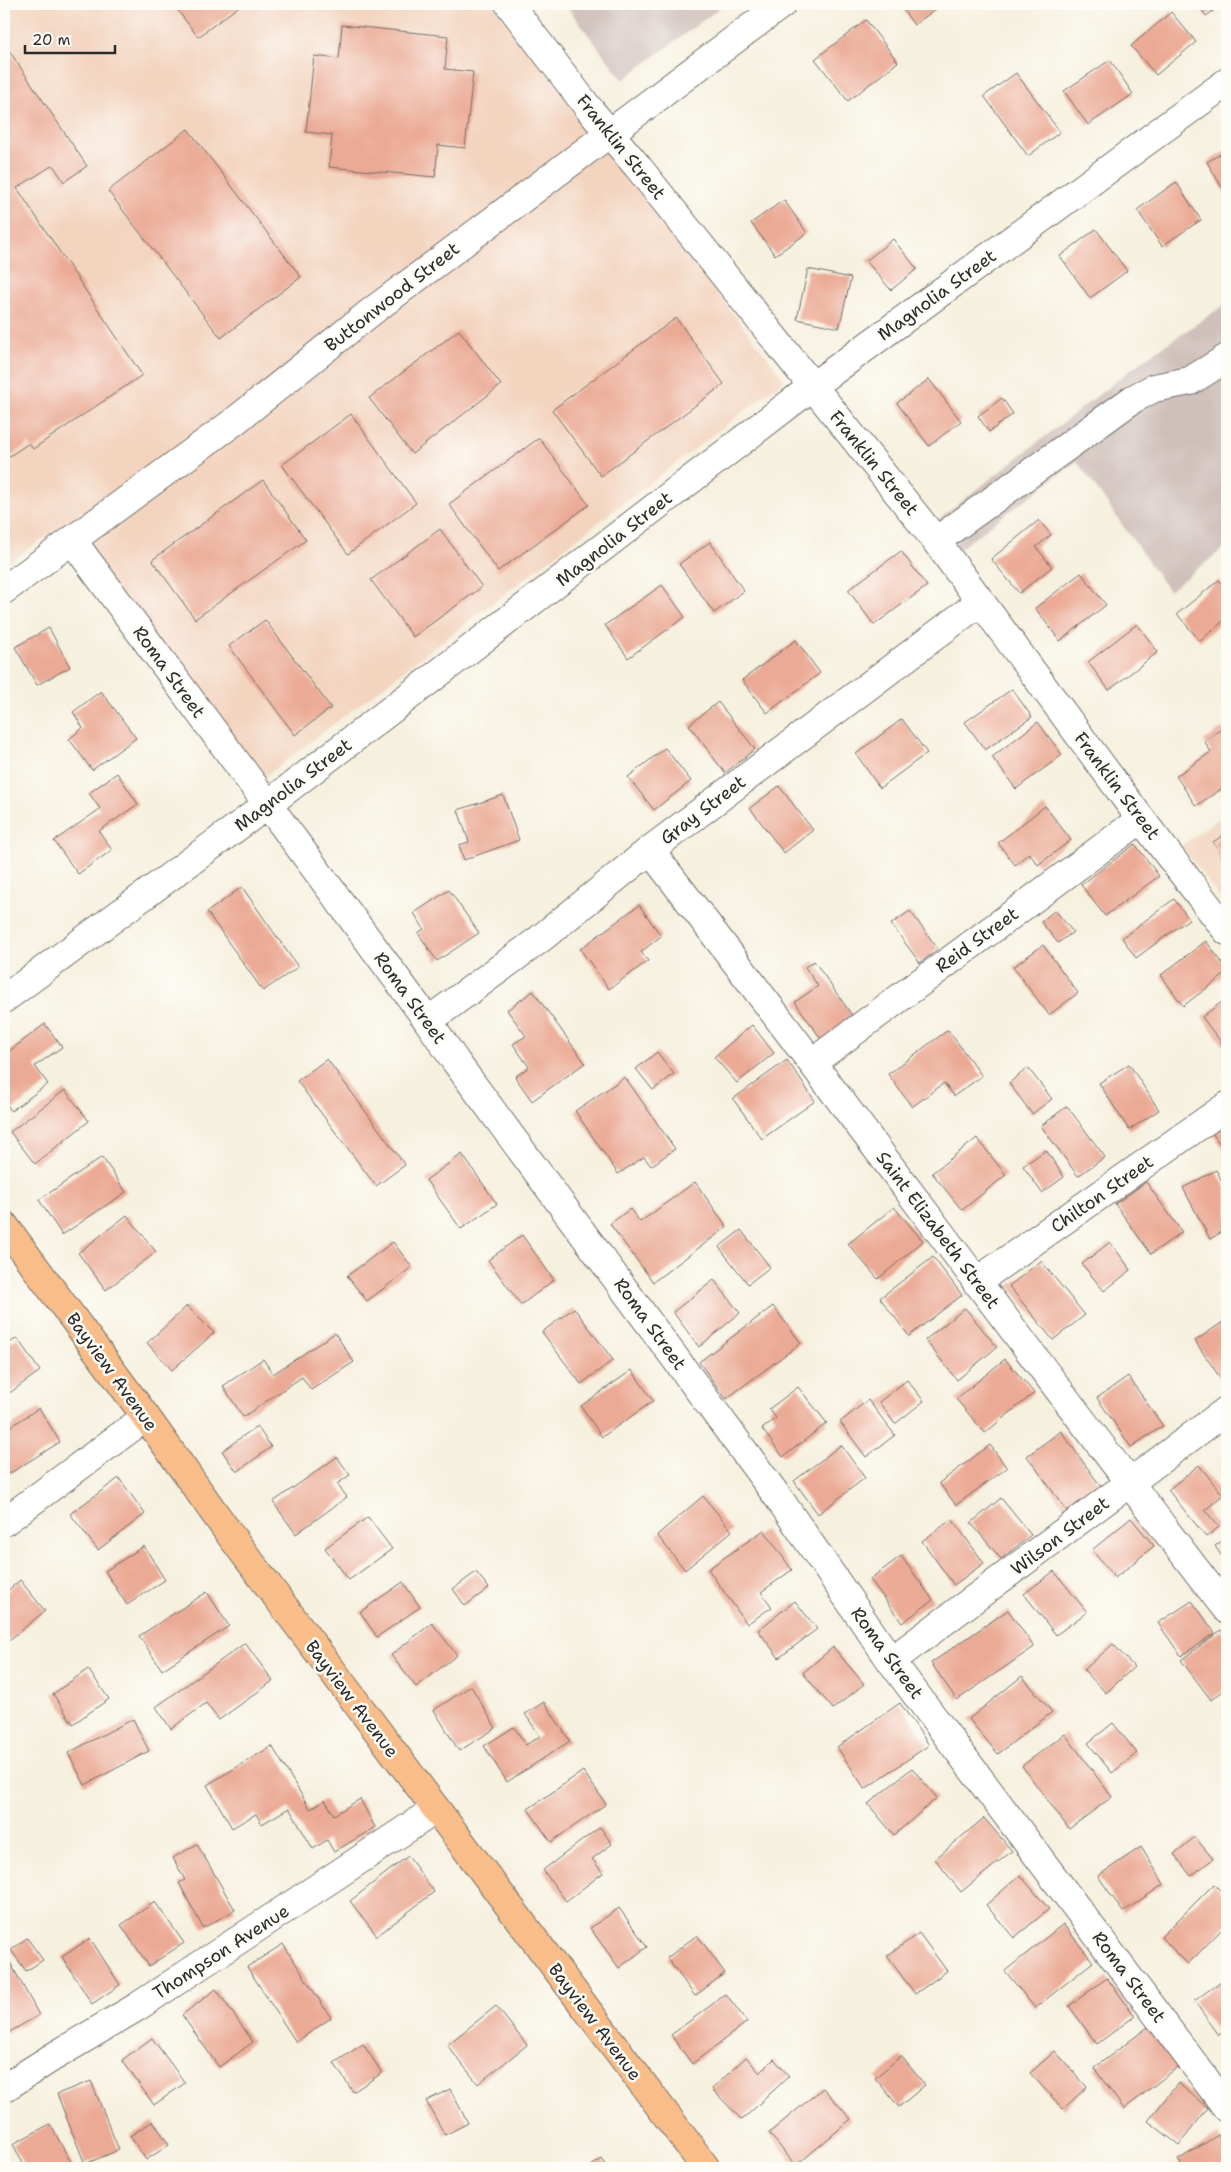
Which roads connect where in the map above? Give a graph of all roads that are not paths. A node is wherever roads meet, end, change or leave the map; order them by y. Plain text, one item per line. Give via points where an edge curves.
1 (509, 4) edge
2 (782, 4) edge
3 (1227, 82) edge
4 (609, 132) junction
5 (1227, 358) edge
6 (813, 386) junction
7 (72, 540) junction
8 (936, 541) junction
9 (4, 590) edge
10 (980, 602) junction
11 (267, 805) junction
12 (1141, 819) junction
13 (650, 850) junction
14 (1227, 931) edge
15 (4, 999) edge
16 (428, 1021) junction
17 (813, 1062) junction
18 (1227, 1106) edge
19 (4, 1225) edge
20 (976, 1282) junction
21 (1227, 1410) edge
22 (146, 1417) junction
23 (1130, 1484) junction
24 (4, 1522) edge
25 (1227, 1610) edge
26 (891, 1661) junction
27 (435, 1810) junction
28 (4, 2088) edge
29 (1227, 2108) edge
30 (706, 2168) edge

1 - 4 street, Franklin Street
2 - 4 street, Buttonwood Street
3 - 6 street, Magnolia Street
4 - 6 street, Franklin Street
4 - 7 street, Buttonwood Street via 371,312 235,420
5 - 8 street via 1190,381 1154,388 1133,399
6 - 8 street, Franklin Street
6 - 11 street, Magnolia Street
7 - 9 street, Buttonwood Street
7 - 11 street, Roma Street
8 - 10 street, Franklin Street
10 - 12 street, Franklin Street
10 - 13 street, Gray Street
11 - 15 street, Magnolia Street
11 - 16 street, Roma Street
12 - 14 street, Franklin Street
12 - 17 street, Reid Street
13 - 16 street, Gray Street via 540,939
13 - 17 street, Saint Elizabeth Street
16 - 26 street, Roma Street via 780,1500
17 - 20 street, Saint Elizabeth Street
18 - 20 street, Chilton Street
19 - 22 main road, Bayview Avenue
20 - 23 street, Saint Elizabeth Street
21 - 23 street, Wilson Street
22 - 24 street
22 - 27 main road, Bayview Avenue
23 - 25 street, Saint Elizabeth Street
23 - 26 street, Wilson Street
26 - 29 street, Roma Street
27 - 28 street, Thompson Avenue via 161,1992
27 - 30 main road, Bayview Avenue

